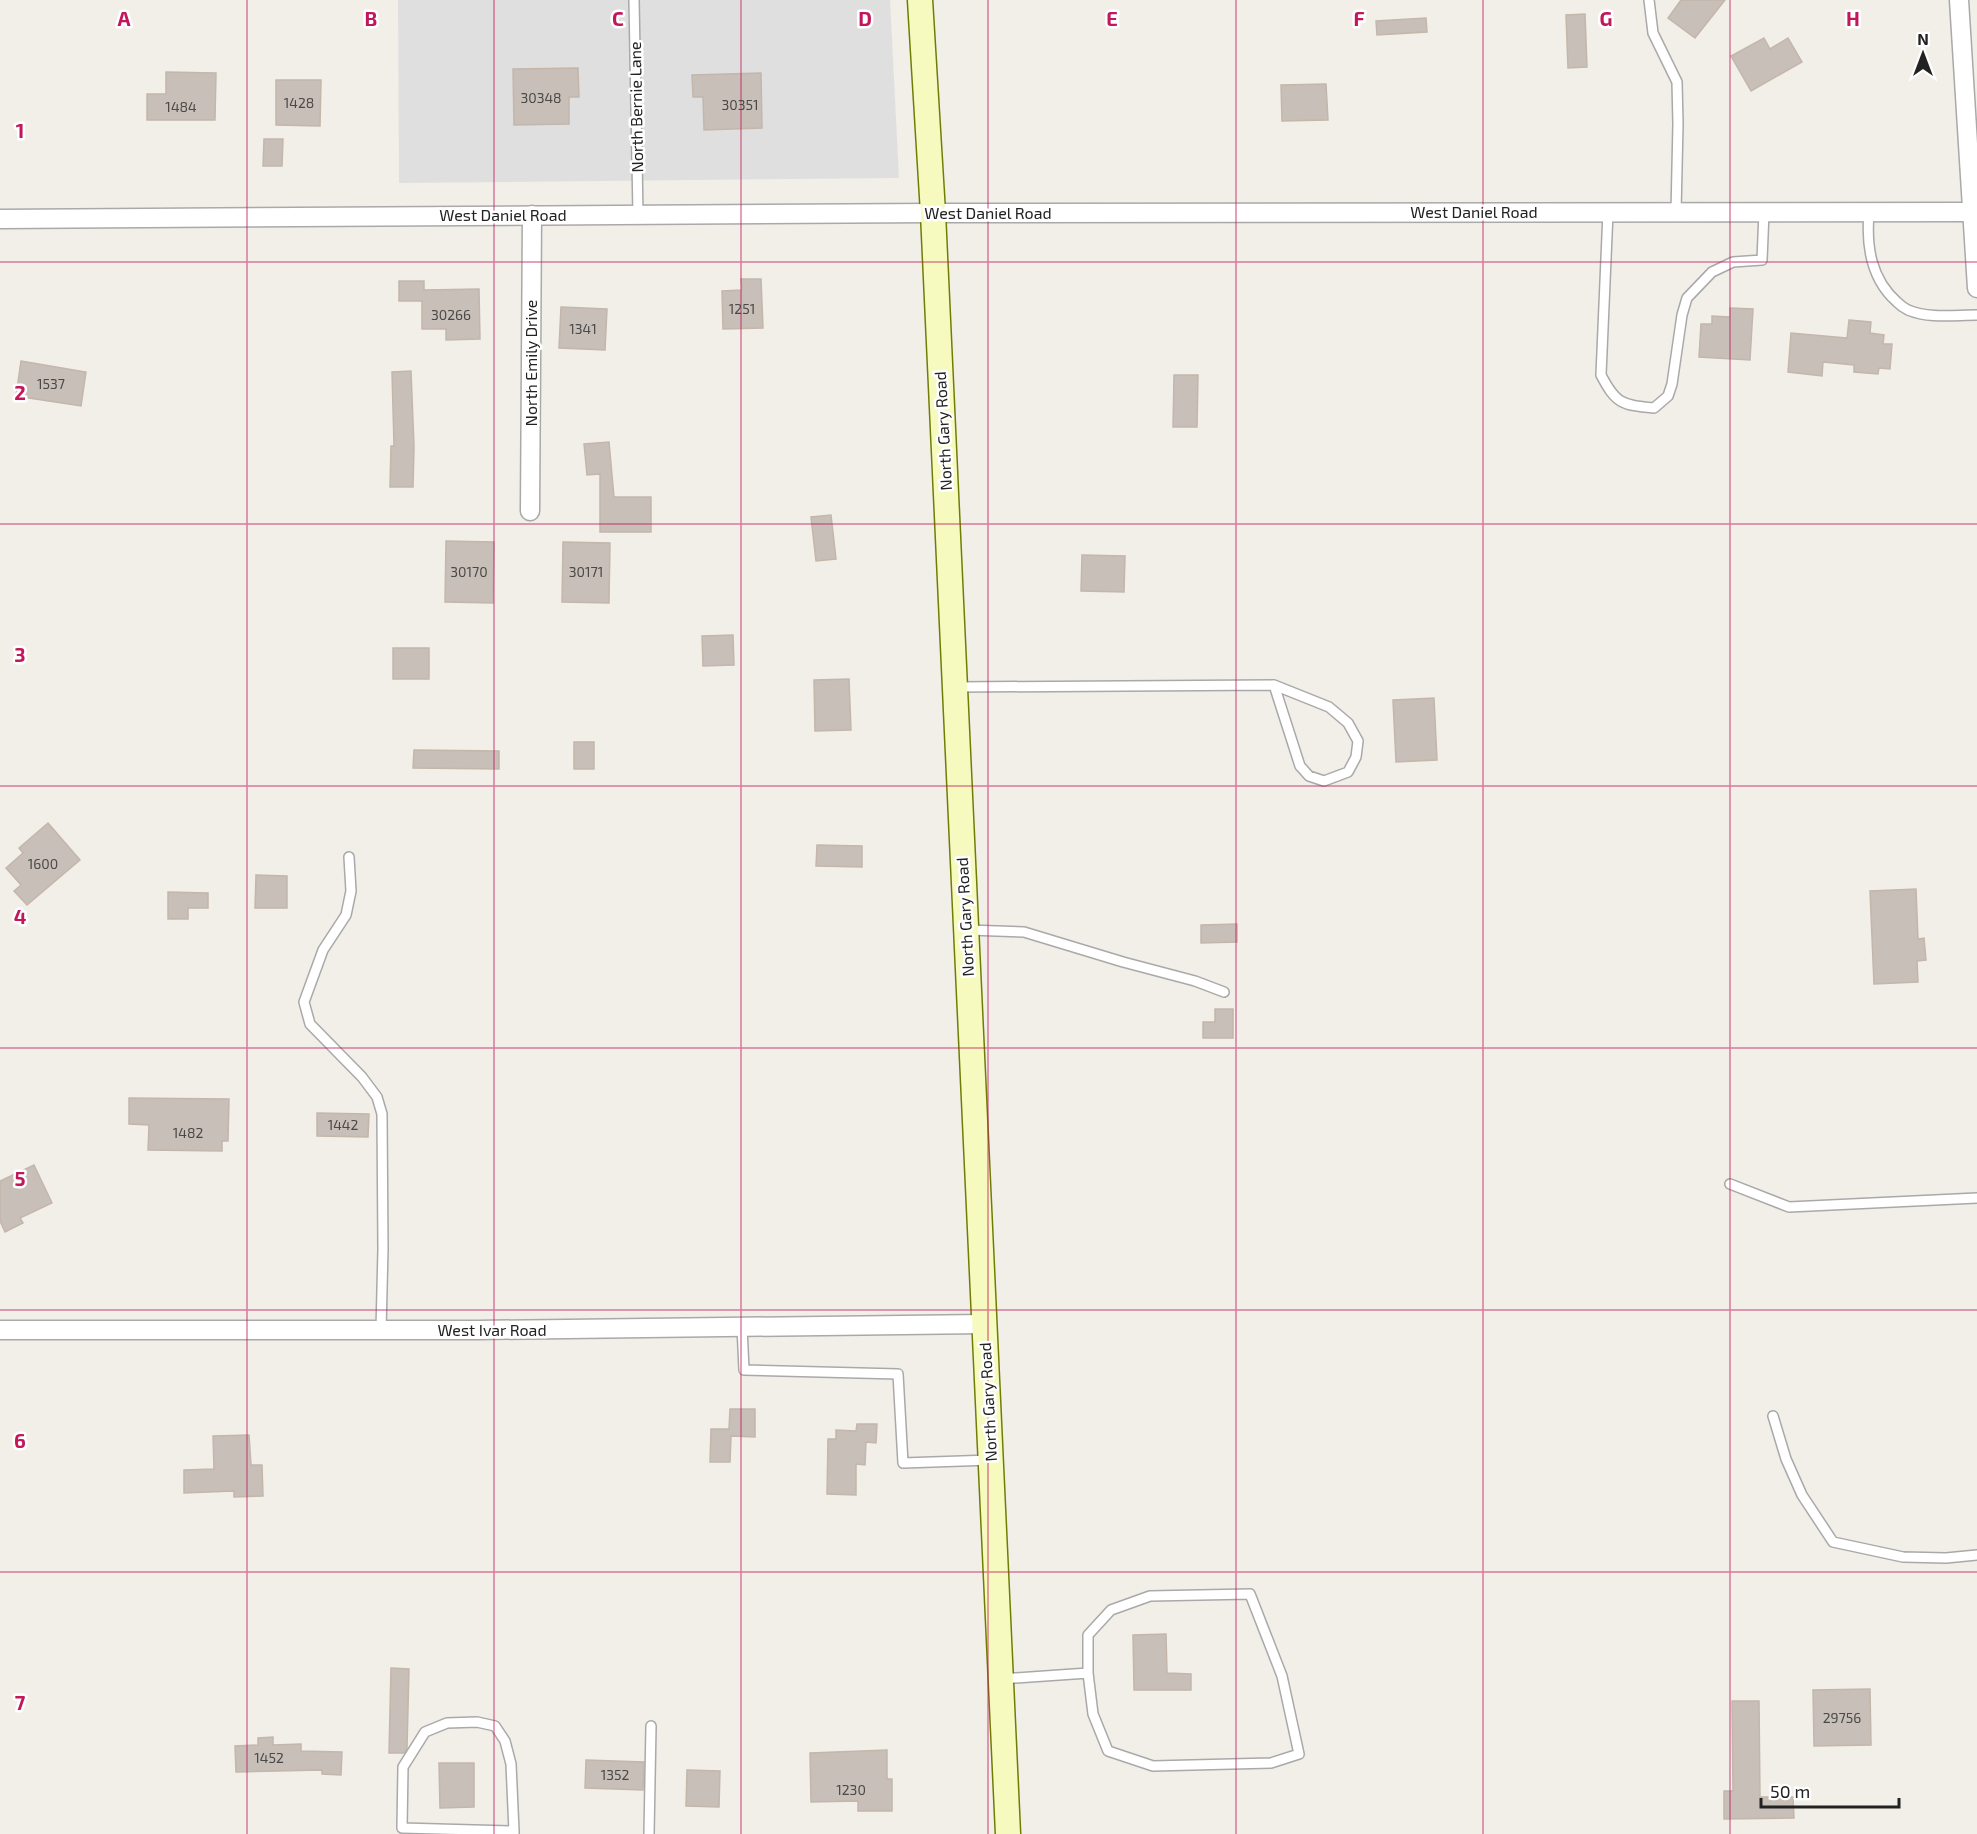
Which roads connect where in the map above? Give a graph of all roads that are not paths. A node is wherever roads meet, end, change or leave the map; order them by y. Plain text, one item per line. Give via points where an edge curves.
1 (634, 0) edge
2 (920, 0) edge
3 (1649, 0) edge
4 (1959, 0) edge
5 (1608, 212) junction
6 (1676, 212) junction
7 (1764, 212) junction
8 (1975, 212) edge
9 (933, 213) junction
10 (1869, 213) junction
11 (638, 214) junction
12 (532, 215) junction
13 (0, 219) edge
14 (1977, 288) edge
15 (1977, 315) edge
16 (530, 511) dead end
17 (1274, 685) junction
18 (955, 687) junction
19 (349, 856) dead end
20 (966, 930) junction
21 (1224, 992) dead end
22 (1730, 1184) dead end
23 (1977, 1198) edge
24 (984, 1324) junction
25 (742, 1327) junction
26 (0, 1330) edge
27 (381, 1330) junction
28 (1773, 1416) dead end
29 (991, 1460) junction
30 (1977, 1555) edge
31 (1088, 1673) junction
32 (1001, 1679) junction
33 (651, 1726) dead end
34 (514, 1833) edge
35 (649, 1834) edge
36 (1008, 1834) edge

1 - 11 lane, North Bernie Lane
2 - 9 street, North Gary Road
3 - 6 lane via 1653,33 1677,82
4 - 8 street
5 - 6 street, West Daniel Road
5 - 7 lane via 1601,375 1611,395 1623,403 1654,408 1668,396 1672,384 1687,298 1712,272 1733,262 1762,260
5 - 9 street, West Daniel Road
6 - 7 street, West Daniel Road
7 - 10 street, West Daniel Road
8 - 10 street, West Daniel Road
8 - 14 street
9 - 11 street, West Daniel Road
9 - 18 street, North Gary Road
10 - 15 lane via 1871,262 1885,291 1906,310 1933,316
11 - 12 street, West Daniel Road
12 - 13 street, West Daniel Road
12 - 16 street, North Emily Drive
17 - 17 lane via 1329,707 1348,723 1358,741 1356,757 1348,772 1324,781 1309,776 1300,766
17 - 18 lane
18 - 20 street, North Gary Road
19 - 27 lane via 351,891 346,915 323,950 304,1002 310,1024 362,1077 377,1097 382,1113
20 - 21 lane via 1024,932
20 - 24 street, North Gary Road
22 - 23 lane via 1790,1207
24 - 25 street, West Ivar Road
24 - 29 street, North Gary Road
25 - 27 street, West Ivar Road
25 - 29 lane via 744,1371 898,1374 903,1463
26 - 27 street, West Ivar Road
28 - 30 lane via 1802,1495 1833,1542 1904,1557
29 - 32 street, North Gary Road
31 - 31 lane via 1093,1713 1108,1751 1153,1766 1271,1763 1299,1754 1282,1676 1250,1594 1150,1596 1111,1610 1088,1635
31 - 32 lane
32 - 36 street, North Gary Road
33 - 35 lane
34 - 34 lane via 402,1828 403,1767 425,1732 447,1723 495,1726 505,1741 511,1764

